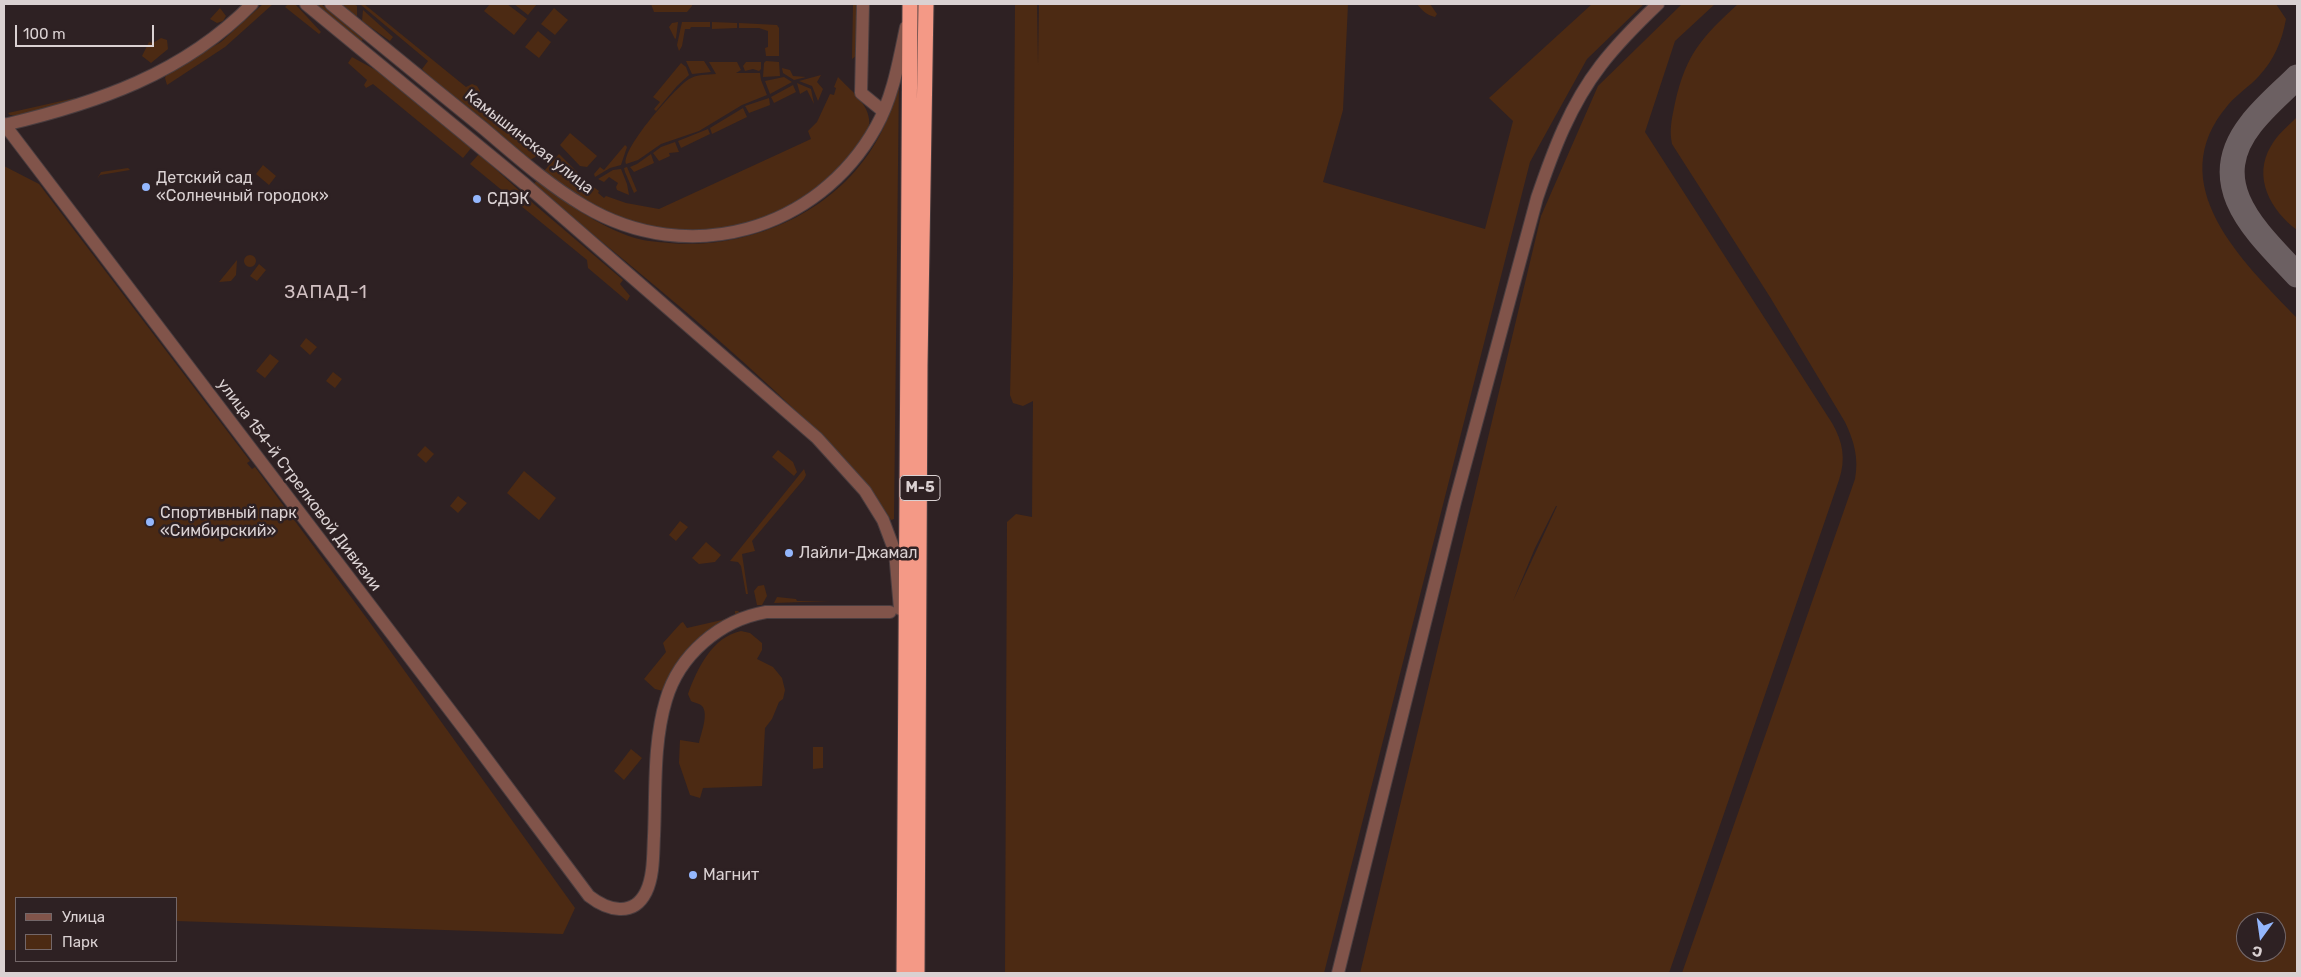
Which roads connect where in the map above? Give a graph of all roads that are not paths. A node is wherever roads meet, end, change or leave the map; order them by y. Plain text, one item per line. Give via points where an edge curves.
1 (252, 4) edge
2 (306, 4) edge
3 (331, 4) edge
4 (863, 4) edge
5 (926, 4) edge
6 (1658, 4) edge
7 (909, 8) edge
8 (373, 39) junction
9 (364, 51) junction
10 (884, 111) junction
11 (4, 125) edge
12 (537, 172) junction
13 (526, 185) junction
14 (890, 612) dead end
15 (907, 684) junction
16 (912, 910) junction
17 (904, 973) edge
18 (917, 973) edge
19 (1338, 973) edge

1 - 11 street via 218,34 148,79 86,104
2 - 9 street, Камышинская улица
3 - 8 street, Камышинская улица
4 - 10 street via 861,93
5 - 16 highway, М-5
6 - 19 street via 1619,42 1585,88 1554,149 1537,198 1460,484
7 - 10 street, Камышинская улица
7 - 15 highway, М-5
8 - 9 street
8 - 12 street, Камышинская улица
9 - 13 street, Камышинская улица
10 - 12 street, Камышинская улица via 864,146 831,185 793,212 771,222 729,233 698,237 625,224 584,206
11 - 14 street, улица 154-й Стрелковой Дивизии via 589,896 606,908 626,909 646,892 652,865 659,741 666,700 685,663 709,636 766,612
12 - 13 street
13 - 15 street, Камышинская улица via 817,438 865,491 895,552
15 - 16 highway, М-5
16 - 17 highway, М-5
16 - 18 highway, М-5

